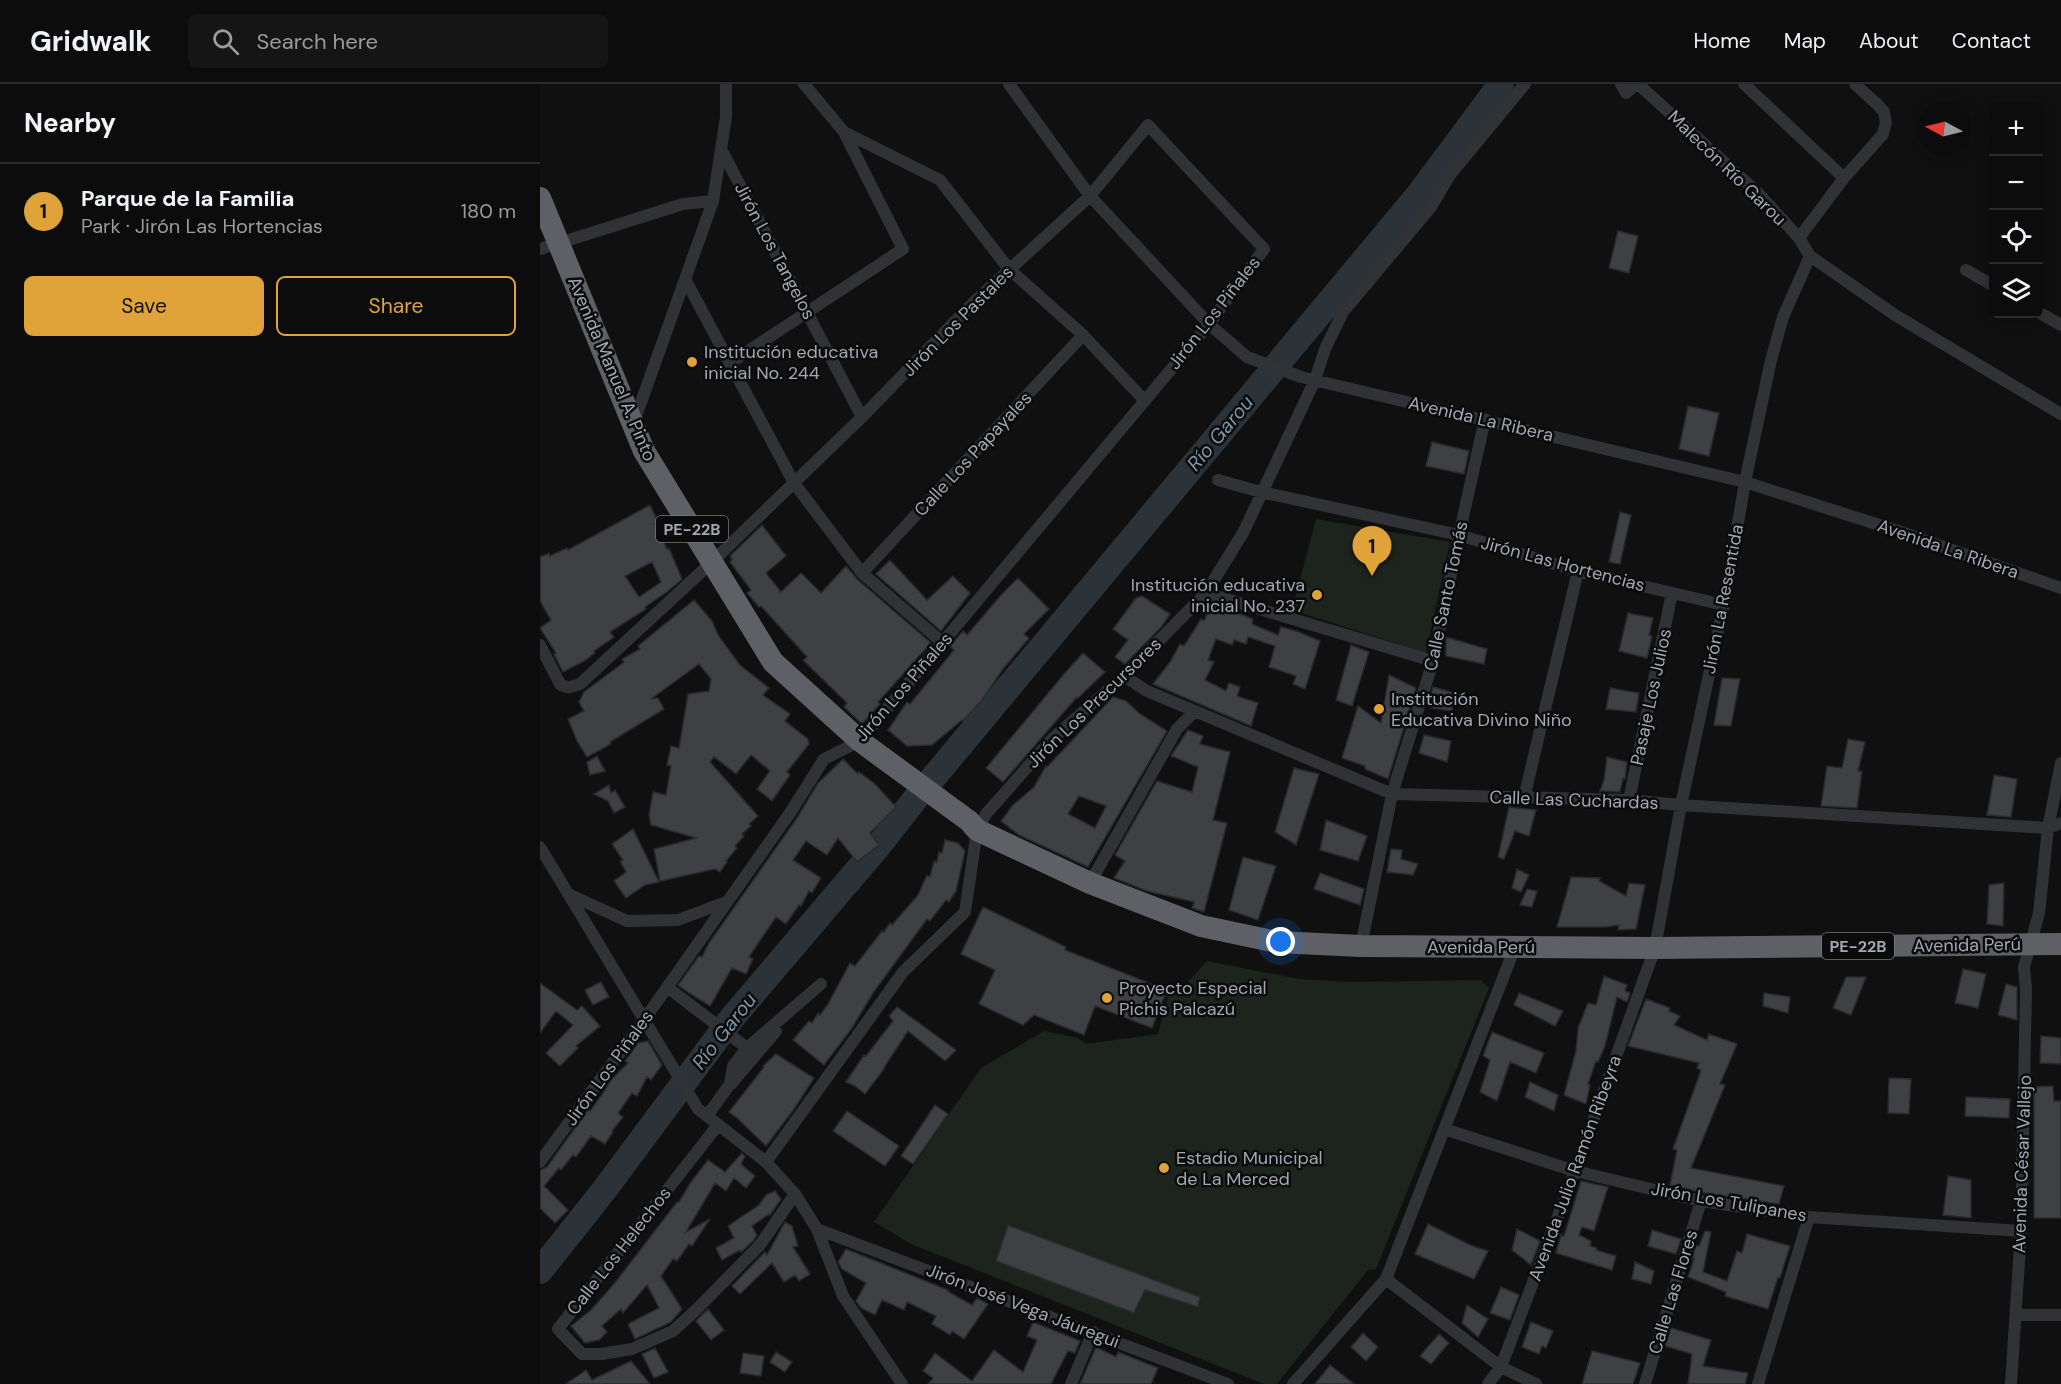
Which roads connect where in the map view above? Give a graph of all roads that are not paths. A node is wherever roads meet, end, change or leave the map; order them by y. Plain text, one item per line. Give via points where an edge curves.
1 (726, 84) edge
2 (804, 84) edge
3 (1009, 84) edge
4 (1525, 84) edge
5 (1621, 84) edge
6 (1637, 84) edge
7 (1744, 84) edge
8 (1855, 84) edge
9 (844, 132) junction
10 (721, 148) junction
11 (1844, 178) junction
12 (1090, 196) junction
13 (540, 198) edge
14 (713, 201) junction
15 (1799, 238) junction
16 (549, 246) edge
17 (1264, 249) joint
18 (1810, 256) junction
19 (1009, 269) junction
20 (1966, 270) dead end
21 (685, 279) junction
22 (1989, 283) edge
23 (807, 312) junction
24 (2043, 315) edge
25 (1209, 324) junction
26 (2061, 325) edge
27 (1083, 335) junction
28 (730, 363) junction
29 (1315, 380) junction
30 (1145, 400) junction
31 (2061, 414) edge
32 (862, 417) junction
33 (1485, 419) junction
34 (633, 424) junction
35 (1218, 480) dead end
36 (1745, 482) junction
37 (794, 483) junction
38 (1262, 492) junction
39 (1459, 535) junction
40 (712, 562) junction
41 (1578, 571) junction
42 (862, 573) junction
43 (2061, 588) edge
44 (1206, 593) junction
45 (1672, 593) junction
46 (1724, 605) junction
47 (943, 643) junction
48 (540, 645) edge
49 (1433, 661) junction
50 (1124, 676) junction
51 (1195, 711) junction
52 (860, 741) junction
53 (2061, 763) edge
54 (1392, 794) junction
55 (935, 795) joint
56 (1524, 798) junction
57 (1629, 800) junction
58 (1681, 805) junction
59 (2061, 823) edge
60 (2048, 828) junction
61 (977, 830) junction
62 (540, 847) edge
63 (1090, 883) junction
64 (568, 894) junction
65 (726, 902) junction
66 (2031, 944) junction
67 (2061, 944) edge
68 (1361, 946) junction
69 (1515, 947) junction
70 (1654, 948) junction
71 (821, 984) dead end
72 (667, 987) junction
73 (804, 1000) junction
74 (644, 1020) junction
75 (747, 1048) junction
76 (730, 1084) junction
77 (707, 1116) junction
78 (718, 1125) junction
79 (1444, 1129) junction
80 (540, 1162) edge
81 (766, 1162) junction
82 (1575, 1171) junction
83 (795, 1194) junction
84 (1701, 1200) junction
85 (1809, 1217) junction
86 (817, 1229) junction
87 (2021, 1231) junction
88 (1386, 1280) junction
89 (2016, 1315) junction
90 (2061, 1315) edge
91 (1093, 1332) junction
92 (1501, 1367) junction
93 (902, 1384) edge
94 (1071, 1384) edge
95 (1228, 1384) edge
96 (1293, 1384) edge
97 (1488, 1384) edge
98 (1536, 1384) edge
99 (1645, 1384) edge
100 (1758, 1384) edge
101 (2011, 1384) edge

1 - 10 street
2 - 9 street
3 - 12 street, Avenida La Ribera
4 - 29 street, Jirón Los Precursores via 1450,175 1431,207 1343,312
5 - 6 street via 1626,93
6 - 15 street, Malecón Río Garou via 1758,194
7 - 11 street
8 - 11 street via 1884,112 1886,123 1883,134
9 - 19 street via 940,180
9 - 23 street via 903,249
10 - 14 street
10 - 23 street, Jirón Los Tangelos
11 - 15 street
12 - 17 street, Jirón Los Pastales via 1148,125
12 - 19 street, Jirón Los Pastales
12 - 25 street, Avenida La Ribera
13 - 16 highway, Avenida Manuel A. Pinto / PE-22B
14 - 16 street via 683,204
14 - 21 street
15 - 18 street, Malecón Río Garou
16 - 34 highway, Avenida Manuel A. Pinto / PE-22B
17 - 25 street, Jirón Los Piñales
18 - 31 street via 1894,315
18 - 36 street, Jirón La Resentida via 1783,317
19 - 27 street
19 - 32 street, Jirón Los Pastales
20 - 22 street
21 - 28 street
21 - 34 street
23 - 28 street
23 - 32 street, Jirón Los Tangelos
24 - 26 street
25 - 29 street, Avenida La Ribera via 1247,357
25 - 30 street, Jirón Los Piñales
27 - 30 street
27 - 42 street, Calle Los Papayales
28 - 37 street
29 - 33 street, Avenida La Ribera
29 - 38 street, Jirón Los Precursores
30 - 47 street, Jirón Los Piñales
32 - 37 street, Jirón Los Pastales
33 - 36 street, Avenida La Ribera
33 - 39 street, Calle Santo Tomás
34 - 40 highway, Avenida Manuel A. Pinto / PE-22B via 644,451
35 - 38 street, Jirón Las Hortencias
36 - 43 street, Avenida La Ribera
36 - 46 street, Jirón La Resentida
37 - 40 street, Jirón Los Pastales
37 - 42 street
38 - 39 street, Jirón Las Hortencias
38 - 44 street, Jirón Los Precursores via 1244,531
39 - 41 street, Jirón Las Hortencias
39 - 49 street, Calle Santo Tomás
40 - 48 street, Jirón Los Pastales via 580,684 560,684
40 - 52 highway, Avenida Manuel A. Pinto / PE-22B via 773,662
41 - 45 street, Jirón Las Hortencias
41 - 56 street
42 - 47 street
44 - 49 street
44 - 50 street, Jirón Los Precursores
45 - 46 street, Jirón Las Hortencias
45 - 57 street, Pasaje Los Julios
46 - 58 street, Jirón La Resentida
47 - 52 street, Jirón Los Piñales
49 - 54 street, Calle Santo Tomás
50 - 51 street, Calle Las Cuchardas via 1147,691
50 - 61 street, Jirón Los Precursores via 1053,738 986,814
51 - 54 street, Calle Las Cuchardas
51 - 63 street via 1177,729
52 - 55 highway, Avenida Manuel A. Pinto / PE-22B
52 - 65 street, Jirón Los Piñales via 824,759
53 - 60 street, Avenida César Vallejo
54 - 56 street, Calle Las Cuchardas
54 - 68 street, Calle Santo Tomás
55 - 61 highway, Avenida Perú / PE-22B
56 - 57 street, Calle Las Cuchardas
57 - 58 street, Calle Las Cuchardas
58 - 60 street, Calle Las Cuchardas
58 - 70 street, Jirón La Resentida
59 - 60 street
60 - 66 street, Avenida César Vallejo via 2039,913
61 - 63 highway, Avenida Perú / PE-22B
61 - 81 street, Jirón Los Precursores via 965,912 903,972
62 - 64 street
63 - 68 highway, Avenida Perú / PE-22B via 1201,926 1277,942
64 - 65 street via 627,921 678,920
64 - 74 street
65 - 72 street, Jirón Los Piñales
66 - 67 highway, Avenida Perú / PE-22B
66 - 70 highway, Avenida Perú / PE-22B
66 - 87 street, Avenida César Vallejo via 2024,967
68 - 69 highway, Avenida Perú / PE-22B
69 - 70 highway, Avenida Perú / PE-22B
69 - 79 street
70 - 82 street, Avenida Julio Ramón Ribeyra
71 - 73 street
72 - 74 street, Jirón Los Piñales
72 - 75 street
73 - 75 street
73 - 76 street
74 - 77 street via 698,1109
74 - 80 street, Jirón Los Piñales
75 - 76 street via 733,1066
76 - 77 street
77 - 78 street
78 - 81 street
78 - 83 street, Calle Los Helechos via 558,1329 582,1354 632,1349 673,1331 760,1245
79 - 82 street, Jirón Los Tulipanes
79 - 88 street
81 - 83 street
82 - 84 street, Jirón Los Tulipanes
82 - 92 street, Avenida Julio Ramón Ribeyra
83 - 86 street
84 - 85 street, Jirón Los Tulipanes
84 - 99 street, Calle Las Flores
85 - 87 street, Jirón Los Tulipanes
85 - 100 street
86 - 91 street, Jirón José Vega Jáuregui
86 - 93 street via 843,1296
87 - 89 street, Avenida César Vallejo
88 - 92 street
88 - 96 street
89 - 90 street
89 - 101 street, Avenida César Vallejo
91 - 94 street
91 - 95 street, Jirón José Vega Jáuregui
92 - 97 street, Avenida Julio Ramón Ribeyra
92 - 98 street

